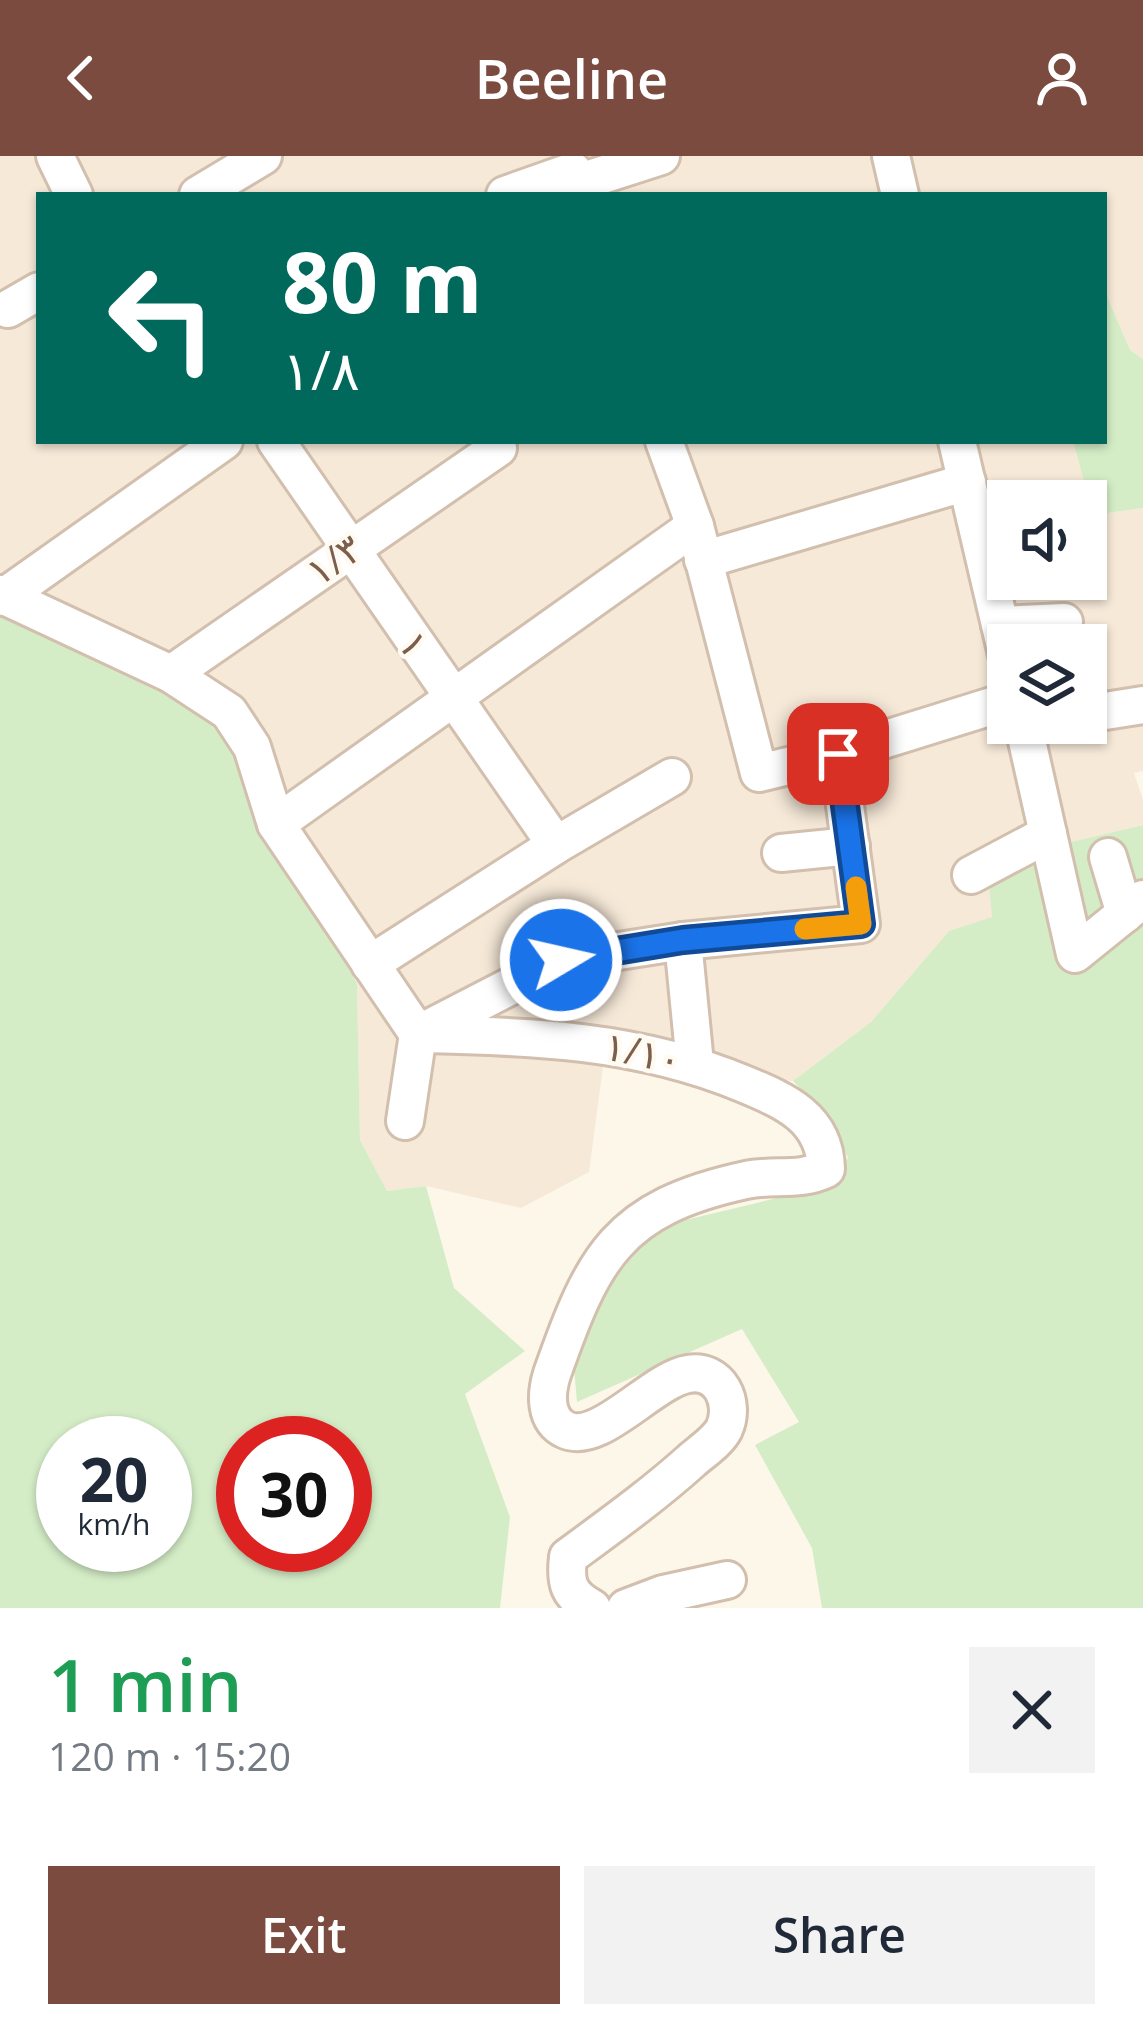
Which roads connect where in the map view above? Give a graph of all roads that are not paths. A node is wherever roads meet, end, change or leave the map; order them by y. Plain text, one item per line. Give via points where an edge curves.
1 (56, 156) edge
2 (263, 156) edge
3 (661, 156) edge
4 (891, 156) edge
5 (575, 176) edge
6 (73, 192) edge
7 (203, 192) edge
8 (516, 192) edge
9 (899, 192) edge
10 (220, 444) edge
11 (278, 444) edge
12 (665, 444) edge
13 (958, 444) edge
14 (498, 448) dead end
15 (983, 504) edge
16 (699, 543) junction
17 (348, 550) junction
18 (2, 596) edge
19 (1064, 622) dead end
20 (1001, 624) edge
21 (1058, 624) edge
22 (172, 674) junction
23 (450, 697) junction
24 (1143, 705) edge
25 (1107, 711) edge
26 (987, 725) edge
27 (1029, 744) edge
28 (838, 754) junction
29 (672, 777) dead end
30 (276, 824) junction
31 (1048, 834) junction
32 (556, 845) junction
33 (851, 846) junction
34 (781, 853) dead end
35 (1108, 857) dead end
36 (971, 875) dead end
37 (1134, 906) edge
38 (683, 940) junction
39 (370, 964) junction
40 (418, 1034) junction
41 (695, 1064) junction
42 (405, 1121) dead end
43 (727, 1580) dead end
44 (592, 1608) edge
45 (626, 1608) edge

1 - 6 street
2 - 7 street
3 - 5 street
4 - 9 street
5 - 8 street
10 - 18 street
11 - 17 street, ۱
12 - 16 street
13 - 15 street
14 - 17 street, ۱/۳
15 - 16 street
15 - 20 street
16 - 23 street
16 - 28 street via 759,772
17 - 22 street, ۱/۳
17 - 23 street, ۱
18 - 22 street
19 - 21 street
22 - 30 street via 229,712 252,747
23 - 30 street
23 - 32 street, ۱
24 - 25 street
26 - 28 street
27 - 31 street
28 - 33 street
29 - 32 street
30 - 39 street
31 - 36 street
31 - 37 street via 1075,954
32 - 39 street
33 - 34 street
33 - 38 street via 861,924
35 - 37 street
38 - 40 street via 561,960
38 - 41 street
39 - 40 street
40 - 41 street, ۱/۱۰ via 611,1045
40 - 42 street
41 - 44 street, ۱/۱۰ via 788,1102 813,1124 826,1169 685,1198 630,1226 608,1249 548,1388 555,1421 589,1432 687,1374 707,1375 730,1405 723,1432 568,1557 574,1599
43 - 45 street

